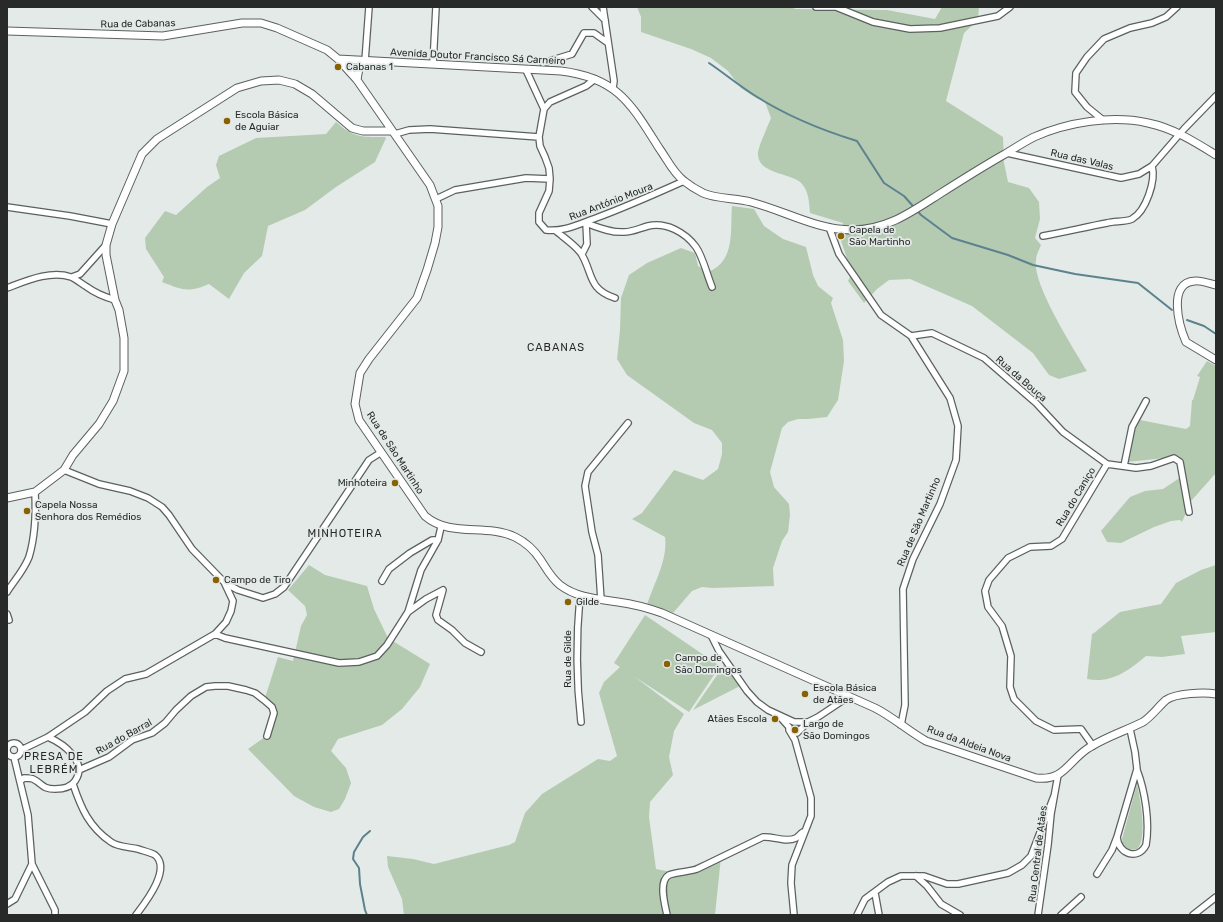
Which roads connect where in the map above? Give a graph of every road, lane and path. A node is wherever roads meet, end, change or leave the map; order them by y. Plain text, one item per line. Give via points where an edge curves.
1 (369, 7) edge
2 (436, 7) edge
3 (592, 7) edge
4 (603, 7) edge
5 (816, 7) edge
6 (1010, 7) edge
7 (1176, 7) edge
8 (605, 20) junction
9 (7, 31) edge
10 (608, 43) junction
11 (338, 59) junction
12 (365, 61) junction
13 (543, 62) dead end
14 (433, 64) junction
15 (526, 70) junction
16 (595, 79) junction
17 (357, 80) junction
18 (614, 88) junction
19 (1216, 96) edge
20 (544, 109) junction
21 (1103, 120) junction
22 (393, 133) junction
23 (1179, 134) junction
24 (539, 137) junction
25 (1007, 153) junction
26 (1216, 155) edge
27 (1152, 166) junction
28 (550, 179) junction
29 (684, 181) junction
30 (436, 199) junction
31 (7, 207) edge
32 (586, 222) junction
33 (112, 224) junction
34 (829, 227) junction
35 (556, 231) junction
36 (1043, 236) dead end
37 (106, 245) junction
38 (582, 254) junction
39 (72, 277) junction
40 (1216, 285) edge
41 (712, 287) dead end
42 (7, 288) edge
43 (615, 298) dead end
44 (115, 300) junction
45 (911, 336) junction
46 (1216, 360) edge
47 (1146, 401) dead end
48 (628, 423) dead end
49 (380, 453) junction
50 (1107, 464) junction
51 (1124, 466) junction
52 (64, 470) junction
53 (35, 492) junction
54 (7, 498) edge
55 (1189, 512) dead end
56 (441, 527) junction
57 (438, 540) junction
58 (382, 581) dead end
59 (225, 583) junction
60 (7, 592) edge
61 (580, 595) junction
62 (601, 600) junction
63 (408, 612) junction
64 (215, 634) junction
65 (711, 635) junction
66 (481, 652) dead end
67 (1216, 694) edge
68 (847, 695) junction
69 (780, 716) junction
70 (581, 722) dead end
71 (808, 722) junction
72 (795, 723) junction
73 (901, 725) junction
74 (1130, 729) junction
75 (794, 730) junction
76 (267, 736) dead end
77 (48, 737) junction
78 (1093, 746) junction
79 (20, 750) junction
80 (9, 751) edge
81 (1137, 769) junction
82 (79, 770) junction
83 (1058, 775) junction
84 (20, 781) junction
85 (73, 784) junction
86 (1054, 796) junction
87 (805, 830) junction
88 (1117, 837) junction
89 (32, 864) junction
90 (1097, 874) dead end
91 (916, 876) junction
92 (875, 893) junction
93 (1081, 897) dead end
94 (1216, 897) edge
95 (7, 904) edge
96 (55, 915) edge
97 (136, 915) edge
98 (667, 915) edge
99 (794, 915) edge
100 (857, 915) edge
101 (879, 915) edge
102 (960, 915) edge
103 (1038, 915) edge
104 (1061, 915) edge
105 (1193, 915) edge

1 - 12 street
2 - 14 street
3 - 8 street
4 - 8 street
5 - 6 street via 836,7 873,22 910,29 940,28 998,16
7 - 21 street via 1166,17 1104,39 1076,73 1075,92 1087,107
8 - 10 street
9 - 11 street, Rua de Cabanas via 164,36 242,23 261,23 306,40 327,50
10 - 13 street via 594,33 584,33 572,54
10 - 18 street
11 - 12 street, Avenida Doutor Francisco Sá Carneiro
11 - 17 street, Rua de Cabanas
12 - 14 street, Avenida Doutor Francisco Sá Carneiro
12 - 17 street via 359,68
14 - 15 street, Avenida Doutor Francisco Sá Carneiro
15 - 16 street, Avenida Doutor Francisco Sá Carneiro via 571,73
15 - 20 street
16 - 18 street, Avenida Doutor Francisco Sá Carneiro
16 - 20 street via 586,86 550,102
17 - 22 street, Rua de Cabanas
18 - 29 street, Avenida Doutor Francisco Sá Carneiro via 630,104
19 - 23 street, Rua das Valas
20 - 24 street
21 - 23 street, Avenida Doutor Francisco Sá Carneiro via 1124,119 1148,123
21 - 25 street, Avenida Doutor Francisco Sá Carneiro via 1063,126 1033,138
22 - 24 street via 430,129
22 - 30 street, Rua de São Martinho via 430,185
22 - 33 street via 352,128 312,94 295,84 279,80 261,81 236,88 157,138 142,154
23 - 26 street, Avenida Doutor Francisco Sá Carneiro
23 - 27 street, Rua das Valas
24 - 28 street
25 - 27 street, Rua das Valas via 1122,178 1139,174
25 - 34 street, Avenida Doutor Francisco Sá Carneiro via 899,219 875,228 853,230
27 - 36 street via 1154,173 1150,194 1131,220
28 - 30 street via 526,178 455,190
28 - 35 street via 549,191 539,213 539,222 546,230
29 - 32 street, Rua António Moura via 623,209
29 - 34 street, Avenida Doutor Francisco Sá Carneiro via 704,194 750,202
30 - 49 street, Rua de São Martinho via 438,226 435,243 417,298 360,373 355,404 359,420
31 - 33 street
32 - 35 street, Rua António Moura
32 - 38 street via 587,244
32 - 41 street via 599,228 623,233 660,225 677,230 696,248
33 - 37 street
34 - 45 street, Rua de São Martinho via 839,254 881,315
35 - 38 street
37 - 39 street via 80,274
37 - 44 street
38 - 43 street via 591,280 602,292
39 - 42 street via 49,275
39 - 44 street via 89,289
40 - 46 street via 1195,281 1188,283 1181,289 1177,300 1178,317 1186,342
44 - 52 street via 124,338 124,371 113,401 100,424 73,455
45 - 50 street, Rua da Bouça via 932,333 984,358 1036,403 1063,432
45 - 73 street, Rua de São Martinho via 950,398 958,426 956,460 940,504 913,559 903,589 906,706
47 - 51 street via 1132,427
48 - 62 street via 588,472 586,486 598,555
49 - 56 street, Rua de São Martinho via 425,516
49 - 59 street via 369,460 284,587 275,594 263,598
50 - 51 street
50 - 78 street, Rua do Caniço via 1062,539 1051,546 1030,547 1008,558 988,580 985,591 988,607 1002,626 1011,656 1010,687 1014,699 1036,721 1054,730 1081,728
51 - 55 street via 1151,466 1174,458 1180,462
52 - 53 street
52 - 59 street via 99,484 130,491 162,507 192,549
53 - 54 street
53 - 60 street via 36,513 28,558
56 - 57 street
56 - 61 street, Rua de São Martinho via 493,530 515,537 531,548 552,578
57 - 58 street via 432,540 410,553 389,569
57 - 63 street via 421,570
59 - 64 street via 233,601 226,622
61 - 62 street, Rua de São Martinho
61 - 70 street, Rua de Gilde via 576,631 577,692
62 - 65 street, Rua da Aldeia Nova via 656,611
63 - 64 street via 377,656 359,662 339,663
63 - 66 street via 443,590 436,615 438,620 465,643
64 - 77 street via 146,674 125,679 107,691 85,712
65 - 68 street, Rua da Aldeia Nova
65 - 69 street via 747,691 757,702
67 - 74 street via 1172,697 1147,720
68 - 71 street via 845,699
68 - 73 street, Rua da Aldeia Nova via 886,713
69 - 72 street
69 - 75 street
71 - 72 street
71 - 75 street
72 - 75 street via 799,726
72 - 75 street via 790,724
73 - 83 street, Rua da Aldeia Nova via 926,741 1036,778 1046,779
74 - 78 street
74 - 81 street
75 - 87 street via 811,798 811,816
76 - 82 street, Rua do Barral via 274,713 272,707 255,693 228,686 211,686 190,696 152,733 132,740 109,757
77 - 79 street
77 - 82 street via 63,744 79,766
78 - 83 street via 1086,749
79 - 80 street via 18,755
79 - 80 street via 17,744 13,743
80 - 84 street
81 - 88 street
81 - 88 street via 1145,803 1146,845 1136,853 1128,853 1120,848
82 - 85 street
83 - 86 street
84 - 85 street via 24,778 33,779 44,788 55,789
84 - 89 street via 28,815
85 - 97 street via 86,816 111,842 148,852 159,860 161,867 157,882
86 - 91 street via 1031,856 1013,871 951,885 930,877
86 - 103 street, Rua Central de Atães
87 - 98 street via 796,838 786,840 763,837 697,869 669,875 663,884
87 - 99 street via 791,874
88 - 90 street
89 - 95 street via 15,899
89 - 96 street via 55,910
91 - 92 street via 901,876 888,882
91 - 102 street via 941,904
92 - 100 street via 865,899
92 - 101 street
93 - 104 street
94 - 105 street

